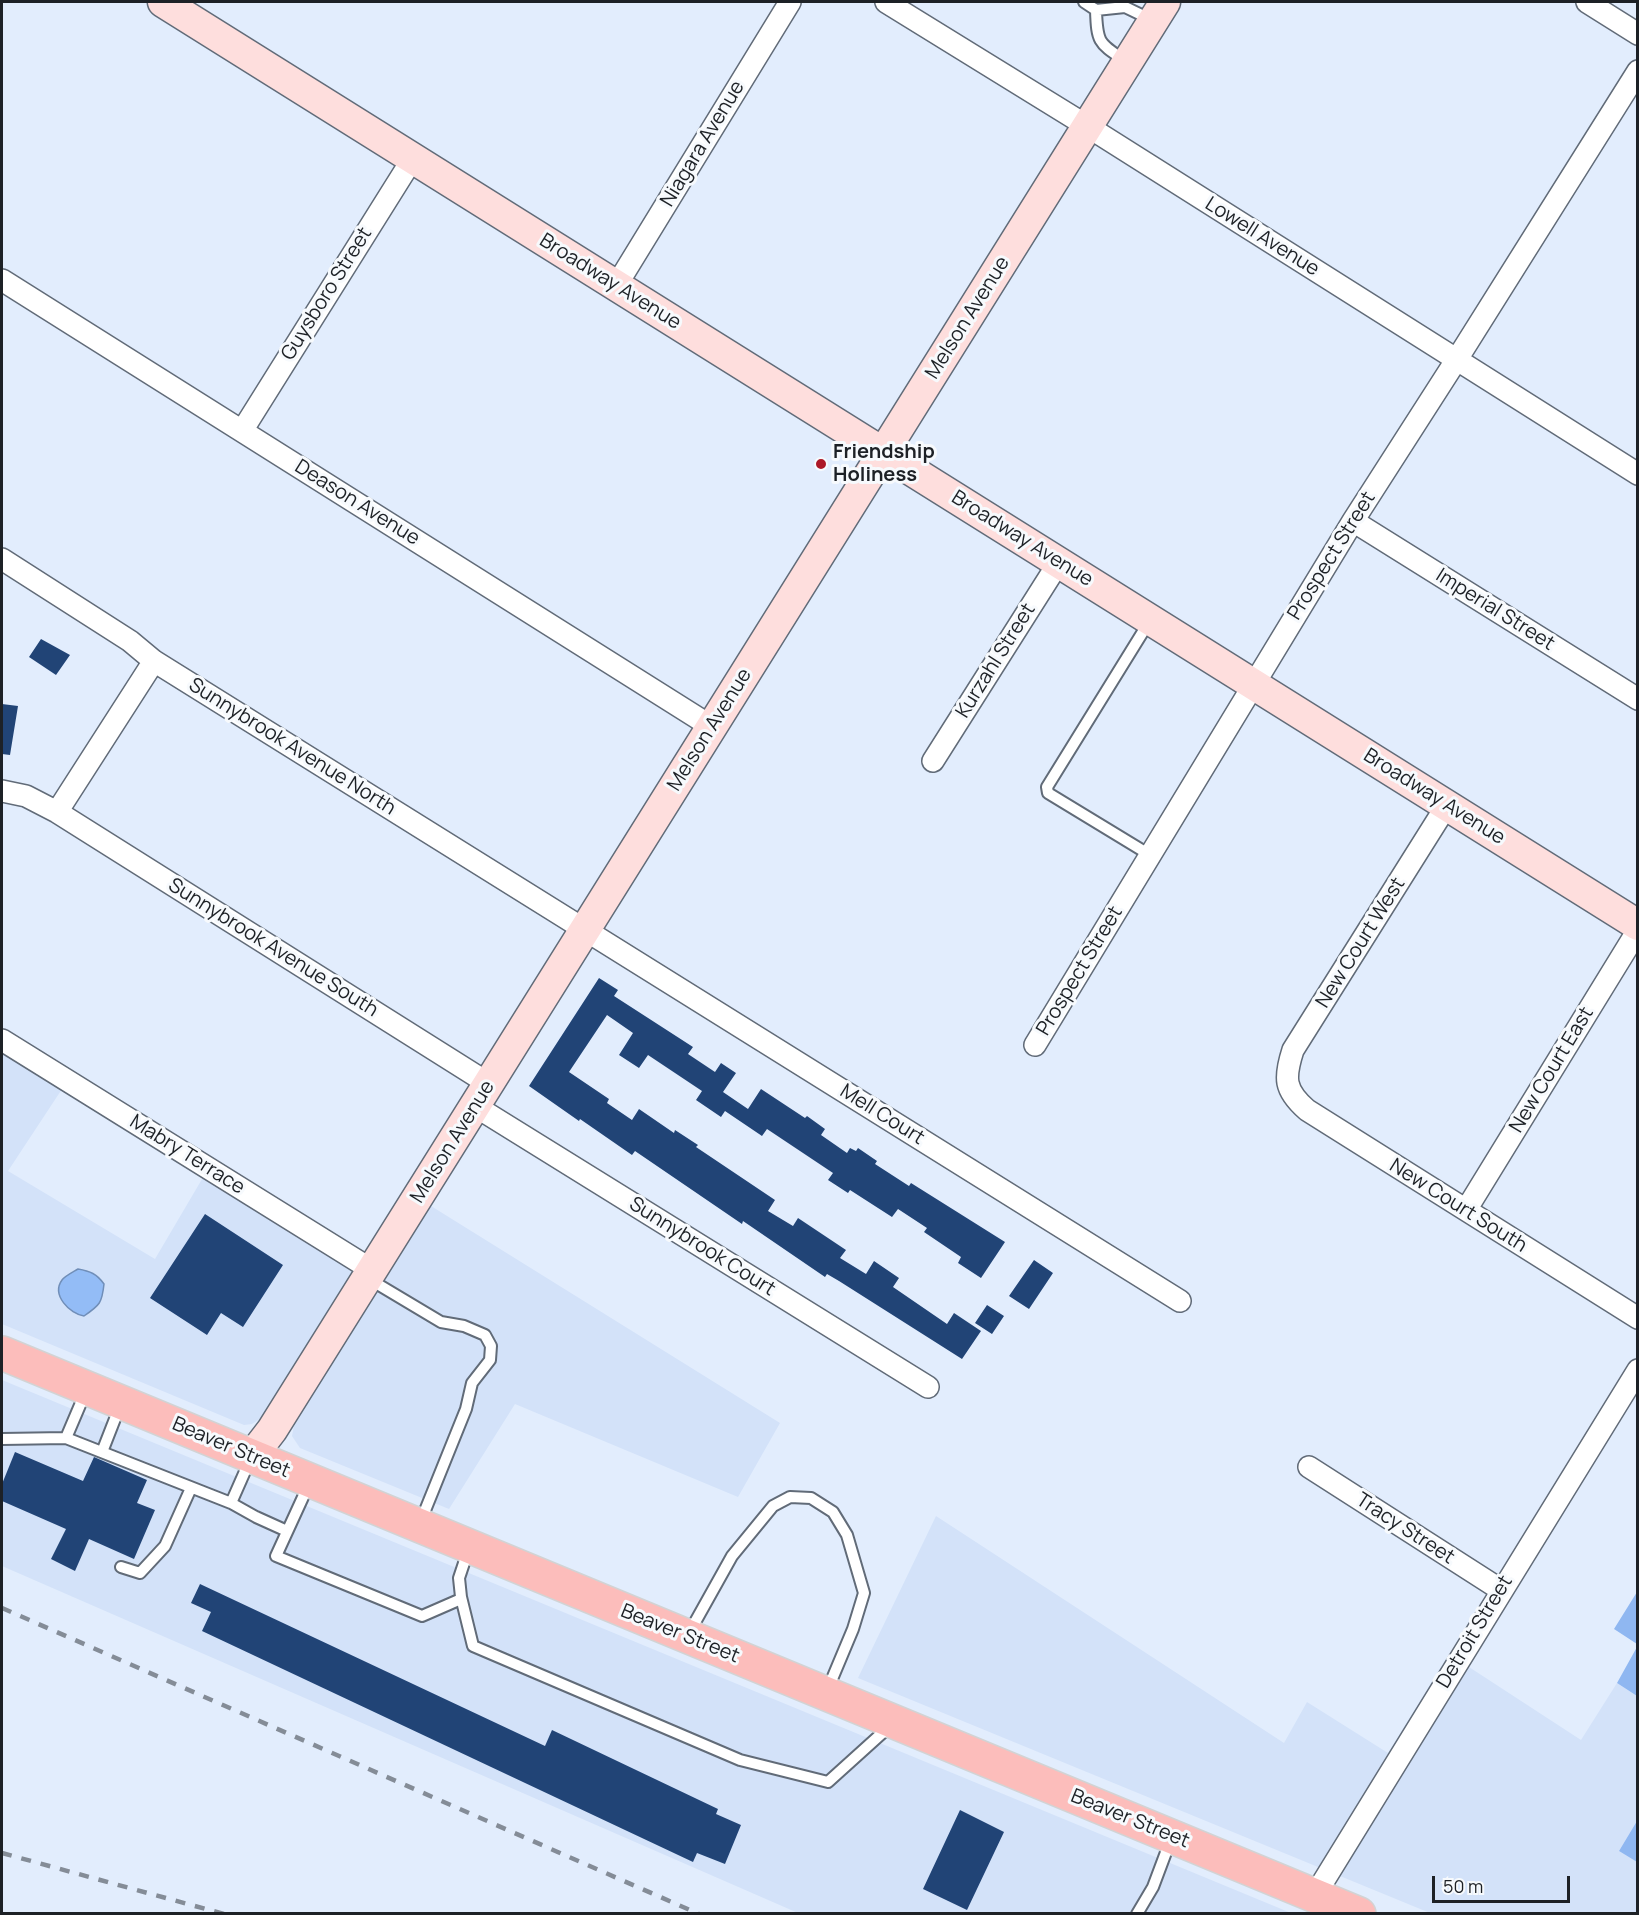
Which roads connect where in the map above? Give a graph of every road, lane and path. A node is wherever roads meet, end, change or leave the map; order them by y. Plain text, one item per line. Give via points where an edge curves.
1 (163, 2) edge
2 (790, 2) edge
3 (886, 2) edge
4 (1084, 2) edge
5 (1587, 2) edge
6 (1096, 9) junction
7 (1159, 11) edge
8 (1638, 34) edge
9 (1127, 62) junction
10 (1638, 71) edge
11 (1087, 126) junction
12 (413, 158) junction
13 (2, 280) edge
14 (616, 286) junction
15 (1456, 360) junction
16 (242, 431) junction
17 (883, 453) junction
18 (1638, 474) edge
19 (1353, 521) junction
20 (2, 560) edge
21 (1059, 562) junction
22 (1150, 619) junction
23 (154, 661) junction
24 (1254, 684) junction
25 (1638, 699) edge
26 (712, 727) junction
27 (933, 761) dead end
28 (2, 791) edge
29 (1447, 805) junction
30 (57, 812) junction
31 (1150, 855) junction
32 (1638, 925) edge
33 (585, 930) junction
34 (1638, 930) edge
35 (2, 1040) edge
36 (1035, 1045) dead end
37 (1287, 1085) joint
38 (482, 1095) junction
39 (1466, 1210) junction
40 (370, 1274) junction
41 (1179, 1301) dead end
42 (1638, 1318) edge
43 (2, 1353) edge
44 (1638, 1370) edge
45 (928, 1387) dead end
46 (87, 1388) junction
47 (121, 1402) junction
48 (66, 1438) junction
49 (2, 1439) edge
50 (102, 1452) junction
51 (252, 1456) junction
52 (1310, 1467) dead end
53 (310, 1481) junction
54 (191, 1488) junction
55 (231, 1503) junction
56 (419, 1526) junction
57 (287, 1532) junction
58 (470, 1547) junction
59 (121, 1568) dead end
60 (1501, 1590) junction
61 (461, 1599) junction
62 (687, 1636) junction
63 (826, 1694) junction
64 (894, 1722) junction
65 (1172, 1836) junction
66 (1315, 1895) junction
67 (1350, 1912) edge
68 (1137, 1914) edge

1 - 12 street, Broadway Avenue
2 - 14 street, Niagara Avenue
3 - 11 street, Lowell Avenue
4 - 6 lane
5 - 8 street
6 - 7 lane
6 - 9 lane via 1096,29 1102,45
7 - 9 street, Melson Avenue
9 - 11 street, Melson Avenue
10 - 15 street, Prospect Street
11 - 15 street, Lowell Avenue
11 - 17 street, Melson Avenue
12 - 14 street, Broadway Avenue
12 - 16 street, Guysboro Street
13 - 16 street, Deason Avenue
14 - 17 street, Broadway Avenue
15 - 18 street, Lowell Avenue
15 - 19 street, Prospect Street
16 - 26 street, Deason Avenue
17 - 21 street, Broadway Avenue
17 - 26 street, Melson Avenue
19 - 24 street, Prospect Street
19 - 25 street, Imperial Street
20 - 23 street, Sunnybrook Avenue North via 130,641
21 - 22 street, Broadway Avenue
21 - 27 street, Kurzahl Street
22 - 24 street, Broadway Avenue
22 - 31 lane via 1047,786 1048,793
23 - 30 street
23 - 33 street, Sunnybrook Avenue North
24 - 29 street, Broadway Avenue
24 - 31 street, Prospect Street
26 - 33 street, Melson Avenue
28 - 30 street, Sunnybrook Avenue South via 26,796
29 - 32 street, Broadway Avenue
29 - 37 street, New Court West via 1293,1050
30 - 38 street, Sunnybrook Avenue South
31 - 36 street, Prospect Street
33 - 38 street, Melson Avenue
33 - 41 street, Mell Court
34 - 39 street, New Court East
35 - 40 street, Mabry Terrace
37 - 39 street, New Court South via 1294,1099 1307,1110
38 - 40 street, Melson Avenue
38 - 45 street, Sunnybrook Court
39 - 42 street, New Court South
40 - 51 street, Melson Avenue via 273,1430
40 - 56 lane via 441,1322 485,1335 491,1346 490,1360 472,1383 466,1409
43 - 46 main road, Beaver Street
44 - 60 street, Detroit Street
46 - 47 main road, Beaver Street
46 - 48 lane
47 - 50 lane
47 - 51 main road, Beaver Street
48 - 49 lane
48 - 50 lane
50 - 54 lane
51 - 53 main road, Beaver Street
51 - 55 lane
52 - 60 street, Tracy Street
53 - 56 main road, Beaver Street
53 - 57 lane
54 - 55 lane
54 - 59 lane via 165,1546 140,1573
55 - 57 lane
56 - 58 main road, Beaver Street
57 - 61 lane via 276,1556 422,1616
58 - 61 lane via 459,1578
58 - 62 main road, Beaver Street
60 - 66 street, Detroit Street
61 - 64 lane via 472,1646 740,1760 828,1782
62 - 63 main road, Beaver Street
62 - 63 lane via 732,1556 773,1506 790,1497 811,1498 833,1512 847,1535 864,1593
63 - 64 main road, Beaver Street
64 - 65 main road, Beaver Street
65 - 66 main road, Beaver Street
65 - 68 lane via 1153,1887
66 - 67 main road, Beaver Street

